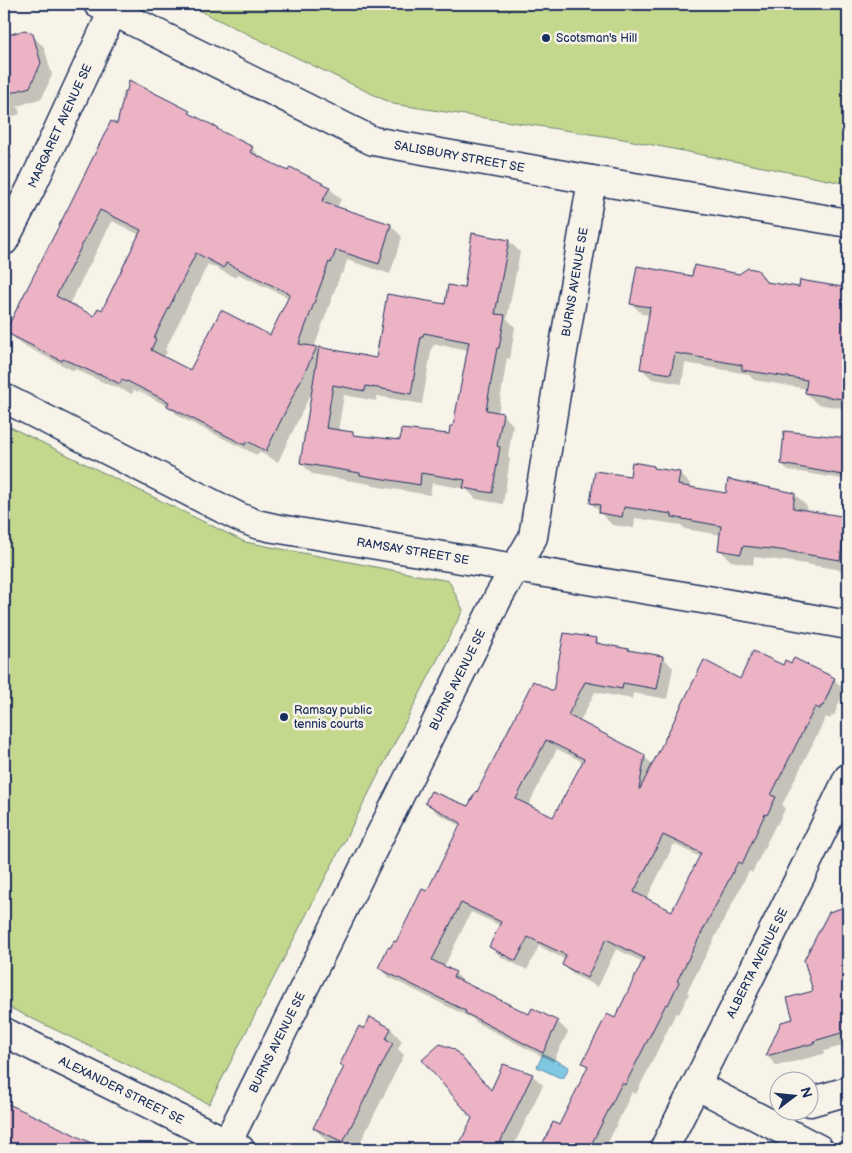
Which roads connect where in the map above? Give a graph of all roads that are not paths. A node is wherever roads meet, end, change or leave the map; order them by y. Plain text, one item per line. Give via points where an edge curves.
1 (105, 8) edge
2 (592, 180) junction
3 (848, 223) edge
4 (4, 241) edge
5 (4, 398) edge
6 (516, 568) junction
7 (848, 625) edge
8 (848, 778) edge
9 (4, 1032) edge
10 (696, 1086) junction
11 (848, 1091) edge
12 (820, 1099) edge
13 (770, 1114) edge
14 (778, 1120) edge
15 (230, 1147) edge
16 (664, 1149) edge
17 (819, 1149) edge

1 - 2 street, SALISBURY STREET SE via 373,141
1 - 4 street, MARGARET AVENUE SE via 32,186
2 - 3 street, SALISBURY STREET SE
2 - 6 street, BURNS AVENUE SE via 533,537
5 - 6 street, RAMSAY STREET SE via 256,524
6 - 7 street, RAMSAY STREET SE
6 - 15 street, BURNS AVENUE SE via 499,596
8 - 10 street, ALBERTA AVENUE SE
9 - 15 street, ALEXANDER STREET SE
10 - 13 street
10 - 16 street, ALBERTA AVENUE SE
11 - 12 street
14 - 17 street

